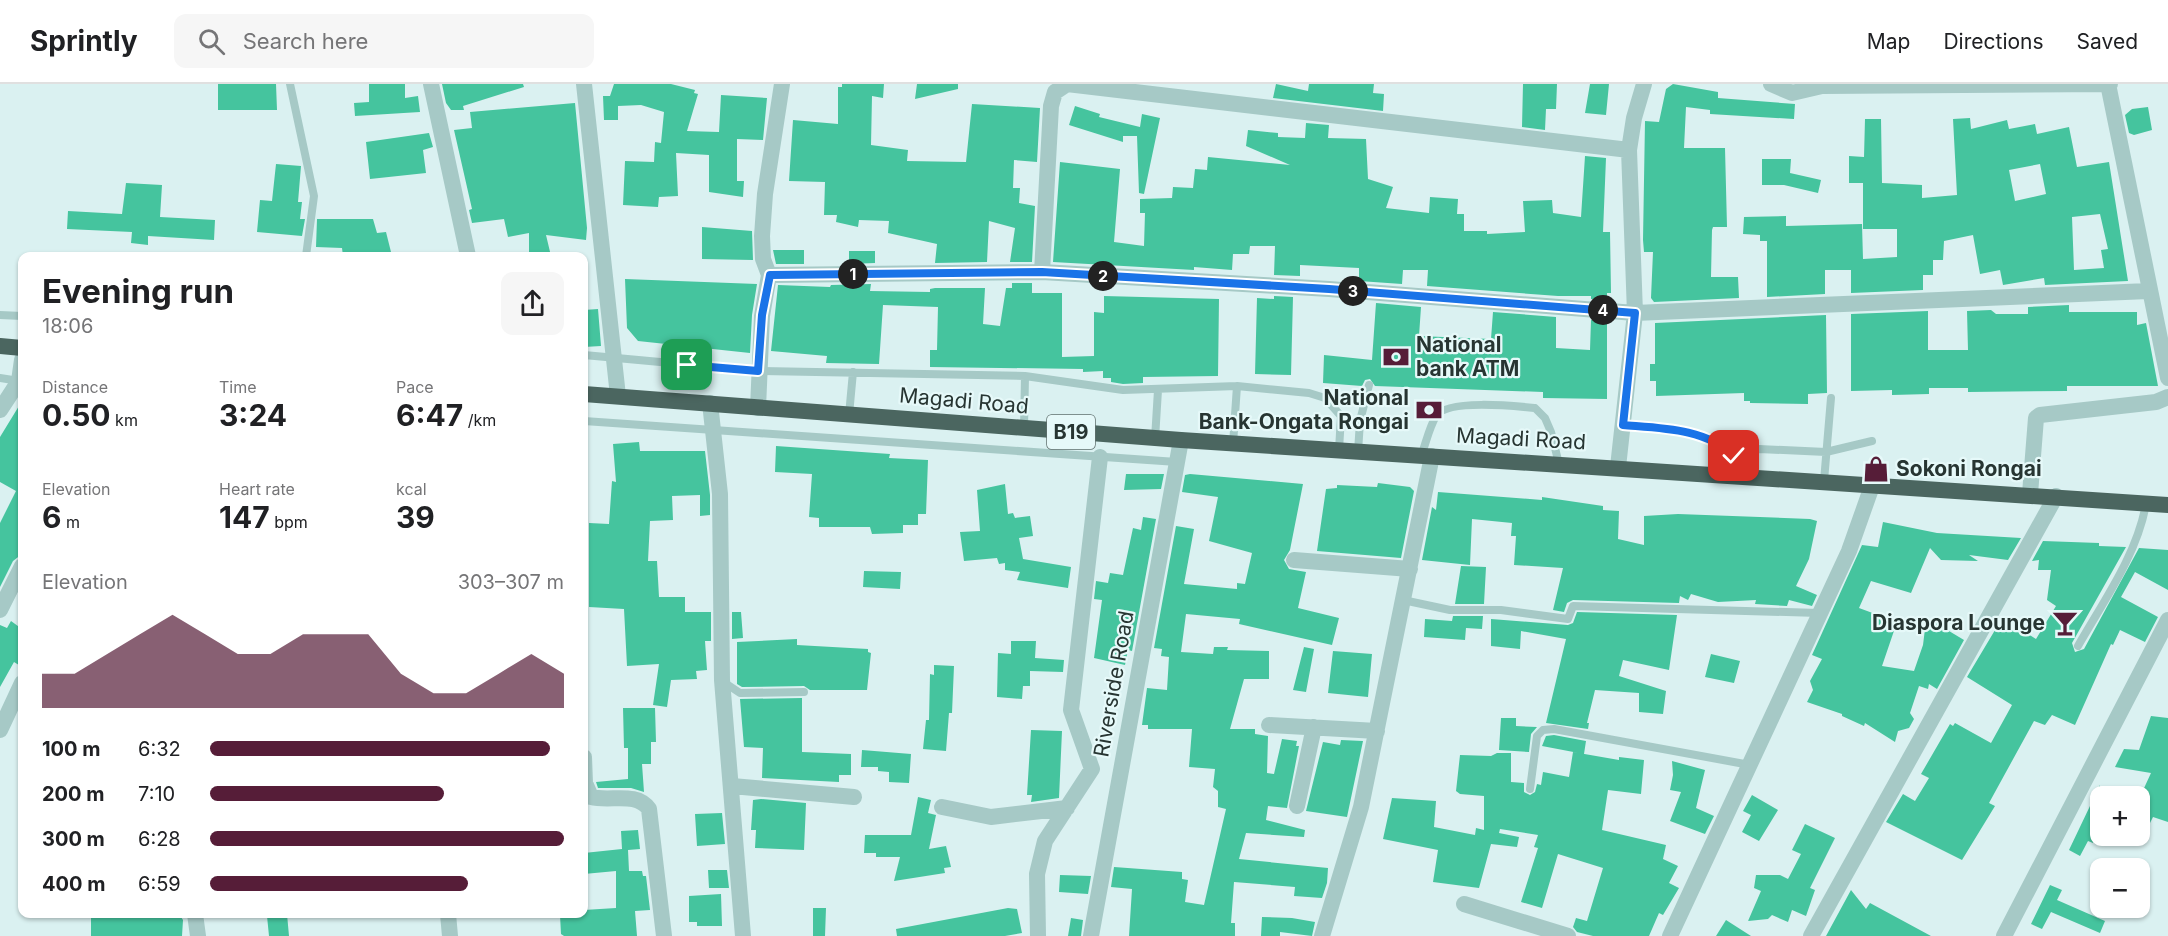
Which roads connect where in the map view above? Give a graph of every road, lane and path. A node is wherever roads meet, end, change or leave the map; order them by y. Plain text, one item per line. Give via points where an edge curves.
1 (290, 84) edge
2 (431, 84) edge
3 (584, 84) edge
4 (782, 84) edge
5 (1644, 84) edge
6 (1771, 84) edge
7 (2109, 84) edge
8 (1629, 150) junction
9 (307, 252) edge
10 (467, 252) edge
11 (1042, 272) junction
12 (770, 275) junction
13 (2148, 291) junction
14 (1635, 313) junction
15 (0, 315) edge
16 (18, 316) edge
17 (0, 346) edge
18 (18, 348) edge
19 (588, 356) edge
20 (612, 359) junction
21 (758, 371) junction
22 (853, 372) junction
23 (1025, 376) junction
24 (0, 378) edge
25 (2168, 378) edge
26 (18, 381) edge
27 (1369, 384) dead end
28 (18, 385) edge
29 (1237, 386) junction
30 (1158, 390) junction
31 (588, 394) edge
32 (618, 396) junction
33 (2168, 397) edge
34 (1831, 398) dead end
35 (710, 402) junction
36 (758, 408) junction
37 (0, 410) edge
38 (849, 415) junction
39 (588, 422) edge
40 (1623, 425) junction
41 (1024, 429) junction
42 (713, 431) junction
43 (1155, 439) junction
44 (1181, 440) junction
45 (1872, 441) dead end
46 (1233, 444) junction
47 (1340, 450) junction
48 (1358, 452) junction
49 (1826, 452) junction
50 (1427, 456) junction
51 (1734, 456) junction
52 (1100, 457) junction
53 (1177, 462) junction
54 (1559, 464) junction
55 (1618, 467) junction
56 (1745, 476) junction
57 (1824, 482) junction
58 (1872, 486) junction
59 (2030, 495) junction
60 (2056, 496) junction
61 (2146, 504) junction
62 (2168, 505) edge
63 (1294, 560) dead end
64 (1410, 569) junction
65 (18, 574) edge
66 (1403, 600) junction
67 (0, 610) edge
68 (1819, 613) junction
69 (2168, 620) edge
70 (2078, 646) dead end
71 (722, 680) junction
72 (18, 692) edge
73 (804, 692) dead end
74 (1269, 725) dead end
75 (1314, 728) junction
76 (0, 730) edge
77 (1377, 731) junction
78 (1751, 765) junction
79 (732, 786) junction
80 (1530, 789) dead end
81 (588, 790) edge
82 (854, 797) dead end
83 (1297, 806) dead end
84 (942, 807) dead end
85 (1067, 808) junction
86 (1464, 904) dead end
87 (196, 918) edge
88 (448, 918) edge
89 (198, 936) edge
90 (450, 936) edge
91 (664, 936) edge
92 (743, 936) edge
93 (1038, 936) edge
94 (1091, 936) edge
95 (1322, 936) edge
96 (1568, 936) edge
97 (1670, 936) edge
98 (1811, 936) edge
99 (2004, 936) edge

1 - 9 lane via 314,196
2 - 10 street
3 - 20 street
4 - 12 street via 762,236 763,259
5 - 8 street
6 - 7 street via 1792,93 1822,86
7 - 13 street
8 - 11 street via 1067,84 1055,92 1051,106
8 - 14 street
11 - 12 street
11 - 14 street
12 - 21 street
13 - 14 street
13 - 25 street
14 - 40 street
15 - 16 lane
17 - 18 highway
19 - 20 lane
20 - 21 lane
20 - 32 street
21 - 22 lane
21 - 36 street
22 - 23 lane
22 - 38 lane
23 - 30 lane via 1090,388
23 - 41 lane
24 - 26 lane
27 - 48 lane via 1360,420
28 - 37 street
29 - 30 lane
29 - 46 lane
29 - 47 lane via 1325,398 1341,416
30 - 43 lane
31 - 32 highway, Magadi Road / B19
32 - 35 highway, Magadi Road / B19
33 - 59 street via 2156,402 2040,415 2036,418
34 - 49 lane
35 - 36 highway, Magadi Road / B19
35 - 42 street
36 - 38 highway, Magadi Road / B19
38 - 41 highway, Magadi Road / B19
39 - 42 lane
40 - 51 lane via 1674,429 1712,442
40 - 55 street
41 - 43 highway, Magadi Road / B19
42 - 52 lane
42 - 71 street via 720,494
43 - 44 highway, Magadi Road / B19
44 - 46 highway, Magadi Road / B19
44 - 53 street, Riverside Road
45 - 49 lane
46 - 47 highway, Magadi Road / B19
47 - 48 highway, Magadi Road / B19
48 - 50 highway, Magadi Road / B19
49 - 51 lane via 1759,449
49 - 57 lane
50 - 54 highway, Magadi Road / B19
50 - 54 lane via 1436,416 1442,410 1452,406 1516,406 1535,408 1545,418
50 - 64 street
51 - 56 lane
52 - 53 lane
52 - 85 street via 1071,710 1092,769
53 - 94 street, Riverside Road
54 - 55 highway, Magadi Road / B19
55 - 56 highway, Magadi Road / B19
56 - 57 highway, Magadi Road / B19
57 - 58 highway, Magadi Road / B19
58 - 59 highway, Magadi Road / B19
58 - 68 street via 1849,551
59 - 60 highway, Magadi Road / B19
60 - 61 highway, Magadi Road / B19
60 - 98 street
61 - 62 highway, Magadi Road / B19
61 - 70 lane via 2142,525
63 - 64 street
64 - 66 street
65 - 67 street
66 - 68 lane via 1450,610 1501,610 1568,619 1573,606
66 - 77 street
68 - 78 street
69 - 99 street
71 - 73 lane via 740,693
71 - 79 street
72 - 76 street
74 - 75 street
75 - 77 street
75 - 83 street
77 - 95 street via 1361,807
78 - 80 lane via 1543,730 1537,736
78 - 97 street
79 - 82 street
79 - 92 street
81 - 91 street via 591,797 602,800 636,798 649,809
84 - 85 street via 991,817
85 - 93 street via 1045,841 1037,874
86 - 96 street
87 - 89 street
88 - 90 street

